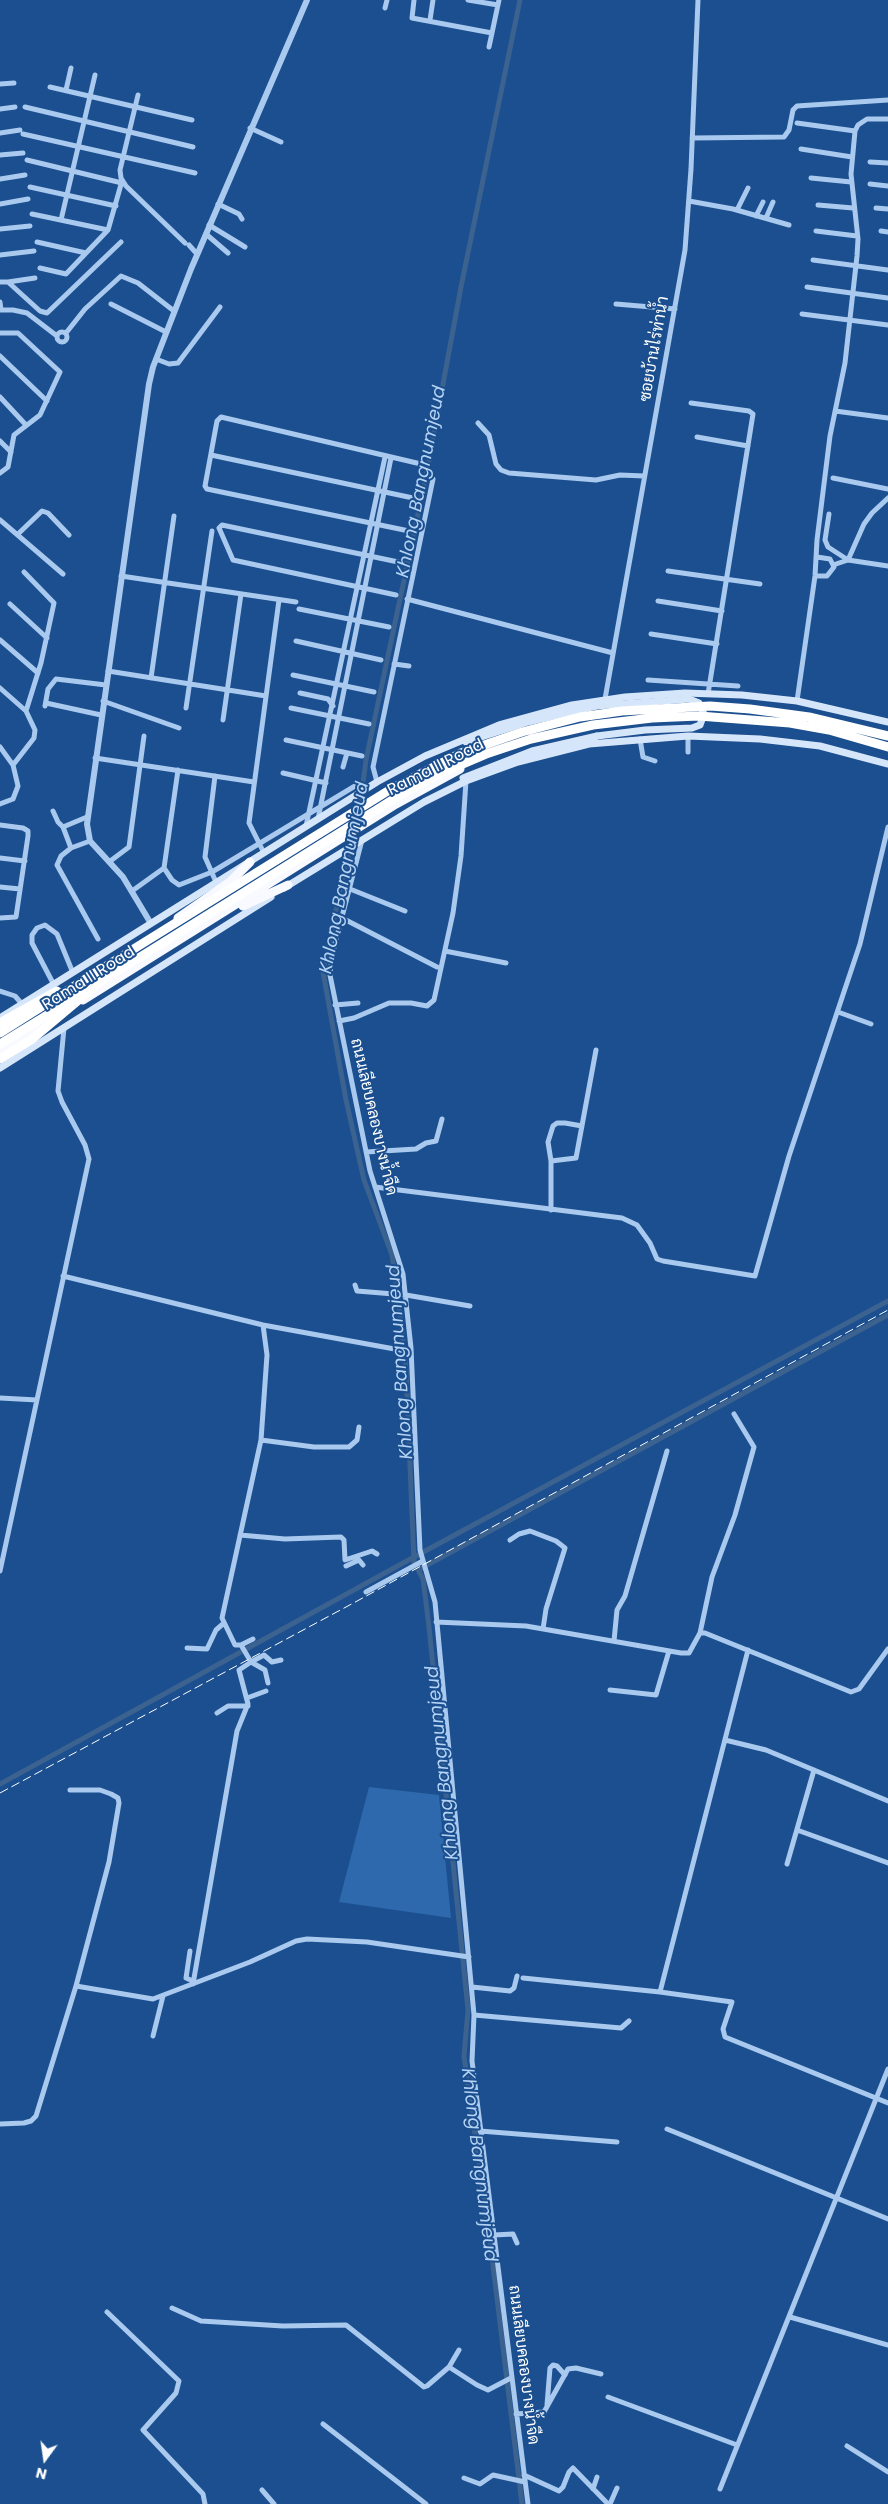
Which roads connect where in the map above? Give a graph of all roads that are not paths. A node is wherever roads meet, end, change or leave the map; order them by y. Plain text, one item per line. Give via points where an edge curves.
1 (306, 0) edge
2 (387, 0) edge
3 (414, 0) edge
4 (433, 0) edge
5 (468, 0) edge
6 (698, 0) edge
7 (498, 2) edge
8 (385, 8) dead end
9 (430, 20) junction
10 (492, 33) junction
11 (489, 46) dead end
12 (71, 68) dead end
13 (95, 75) dead end
14 (14, 83) dead end
15 (0, 84) edge
16 (50, 87) dead end
17 (66, 90) junction
18 (138, 95) dead end
19 (91, 96) junction
20 (888, 100) edge
21 (25, 106) dead end
22 (15, 107) dead end
23 (134, 107) junction
24 (0, 109) edge
25 (888, 119) edge
26 (192, 120) dead end
27 (85, 121) junction
28 (798, 123) dead end
29 (250, 128) junction
30 (855, 131) junction
31 (128, 132) junction
32 (0, 133) edge
33 (692, 138) junction
34 (281, 142) dead end
35 (79, 145) junction
36 (194, 147) dead end
37 (801, 149) dead end
38 (23, 153) dead end
39 (0, 155) edge
40 (123, 156) junction
41 (852, 157) junction
42 (27, 160) dead end
43 (870, 162) dead end
44 (888, 163) edge
45 (73, 170) junction
46 (195, 173) dead end
47 (25, 176) dead end
48 (811, 178) dead end
49 (0, 179) edge
50 (851, 182) junction
51 (123, 184) junction
52 (870, 184) dead end
53 (888, 186) edge
54 (30, 187) dead end
55 (748, 188) dead end
56 (67, 195) junction
57 (28, 199) dead end
58 (689, 201) junction
59 (763, 202) dead end
60 (773, 202) dead end
61 (0, 204) edge
62 (218, 204) junction
63 (818, 205) dead end
64 (116, 206) junction
65 (853, 208) junction
66 (876, 208) dead end
67 (888, 209) edge
68 (737, 210) junction
69 (32, 214) dead end
70 (756, 216) junction
71 (766, 218) junction
72 (242, 219) dead end
73 (61, 220) junction
74 (209, 225) junction
75 (789, 225) dead end
76 (30, 226) dead end
77 (0, 230) edge
78 (108, 230) junction
79 (816, 231) dead end
80 (881, 231) dead end
81 (888, 232) edge
82 (206, 234) junction
83 (857, 236) junction
84 (37, 242) dead end
85 (121, 242) dead end
86 (245, 247) dead end
87 (34, 251) dead end
88 (86, 253) junction
89 (228, 253) dead end
90 (197, 254) junction
91 (0, 255) edge
92 (813, 260) dead end
93 (855, 266) junction
94 (40, 268) dead end
95 (888, 270) edge
96 (35, 278) dead end
97 (0, 282) edge
98 (8, 282) junction
99 (806, 287) dead end
100 (851, 293) junction
101 (888, 298) edge
102 (0, 302) edge
103 (111, 304) dead end
104 (616, 304) dead end
105 (220, 307) dead end
106 (675, 309) junction
107 (0, 310) edge
108 (174, 312) junction
109 (802, 314) dead end
110 (849, 320) junction
111 (888, 325) edge
112 (166, 332) junction
113 (0, 333) edge
114 (0, 356) edge
115 (156, 359) junction
116 (0, 397) edge
117 (47, 401) junction
118 (691, 403) dead end
119 (835, 411) junction
120 (888, 418) edge
121 (478, 423) dead end
122 (26, 425) junction
123 (696, 437) dead end
124 (0, 441) edge
125 (748, 446) junction
126 (11, 452) junction
127 (211, 455) junction
128 (388, 457) junction
129 (421, 464) dead end
130 (0, 473) edge
131 (644, 476) junction
132 (833, 478) dead end
133 (433, 479) dead end
134 (888, 489) edge
135 (381, 491) junction
136 (414, 498) dead end
137 (888, 498) edge
138 (829, 514) dead end
139 (174, 516) dead end
140 (0, 520) edge
141 (374, 524) junction
142 (212, 531) dead end
143 (409, 531) dead end
144 (18, 534) junction
145 (69, 535) dead end
146 (365, 555) junction
147 (371, 556) junction
148 (816, 557) junction
149 (848, 560) junction
150 (403, 563) dead end
151 (833, 565) junction
152 (888, 566) edge
153 (668, 571) dead end
154 (24, 572) dead end
155 (63, 574) dead end
156 (121, 576) junction
157 (815, 576) junction
158 (727, 579) junction
159 (165, 582) junction
160 (760, 584) dead end
161 (203, 588) junction
162 (358, 588) junction
163 (365, 589) junction
164 (241, 594) junction
165 (396, 596) dead end
166 (408, 599) junction
167 (280, 600) junction
168 (658, 601) dead end
169 (296, 602) dead end
170 (10, 604) dead end
171 (300, 609) dead end
172 (722, 611) junction
173 (351, 620) junction
174 (358, 621) junction
175 (389, 627) dead end
176 (651, 634) dead end
177 (47, 638) junction
178 (0, 640) edge
179 (296, 641) dead end
180 (717, 644) junction
181 (344, 652) junction
182 (352, 653) junction
183 (613, 653) junction
184 (381, 660) dead end
185 (394, 664) junction
186 (409, 666) dead end
187 (108, 671) junction
188 (38, 673) junction
189 (293, 675) dead end
190 (151, 678) junction
191 (648, 680) dead end
192 (189, 683) junction
193 (710, 683) junction
194 (106, 685) junction
195 (338, 685) junction
196 (346, 686) junction
197 (738, 686) dead end
198 (0, 688) edge
199 (228, 689) junction
200 (374, 692) dead end
201 (300, 693) dead end
202 (708, 694) junction
203 (266, 696) junction
204 (605, 699) junction
205 (103, 701) junction
206 (797, 701) junction
207 (333, 706) junction
208 (186, 708) dead end
209 (290, 708) dead end
210 (26, 711) junction
211 (101, 715) junction
212 (331, 716) junction
213 (339, 718) junction
214 (222, 720) dead end
215 (888, 722) edge
216 (369, 724) dead end
217 (179, 728) dead end
218 (144, 736) dead end
219 (688, 736) junction
220 (888, 736) edge
221 (640, 739) junction
222 (286, 740) dead end
223 (0, 747) edge
224 (888, 748) edge
225 (324, 749) junction
226 (333, 750) junction
227 (688, 752) dead end
228 (347, 753) junction
229 (362, 756) dead end
230 (95, 758) junction
231 (655, 761) dead end
232 (13, 764) junction
233 (140, 764) junction
234 (888, 764) edge
235 (407, 765) junction
236 (343, 767) dead end
237 (178, 770) junction
238 (283, 773) dead end
239 (216, 776) junction
240 (466, 781) junction
241 (254, 782) junction
242 (317, 782) junction
243 (326, 783) junction
244 (374, 784) junction
245 (355, 786) dead end
246 (315, 794) junction
247 (324, 795) junction
248 (424, 802) junction
249 (0, 804) edge
250 (321, 806) junction
251 (53, 811) dead end
252 (311, 812) junction
253 (87, 817) junction
254 (318, 819) junction
255 (0, 825) edge
256 (63, 827) junction
257 (306, 827) junction
258 (888, 827) edge
259 (90, 841) junction
260 (360, 841) junction
261 (260, 845) junction
262 (71, 848) junction
263 (264, 854) junction
264 (0, 858) edge
265 (25, 861) junction
266 (109, 862) junction
267 (250, 862) junction
268 (164, 868) junction
269 (212, 872) junction
270 (216, 882) junction
271 (288, 885) junction
272 (0, 887) edge
273 (20, 889) junction
274 (350, 889) junction
275 (132, 891) junction
276 (405, 911) dead end
277 (1, 916) edge
278 (342, 918) junction
279 (150, 922) junction
280 (175, 926) junction
281 (186, 936) junction
282 (98, 939) dead end
283 (445, 951) junction
284 (506, 963) dead end
285 (437, 967) dead end
286 (73, 972) junction
287 (95, 973) junction
288 (100, 982) junction
289 (54, 985) junction
290 (0, 991) edge
291 (358, 1003) dead end
292 (22, 1004) junction
293 (335, 1005) junction
294 (838, 1012) junction
295 (0, 1018) edge
296 (339, 1021) junction
297 (0, 1023) edge
298 (871, 1024) dead end
299 (64, 1028) junction
300 (0, 1034) edge
301 (0, 1044) edge
302 (596, 1050) dead end
303 (0, 1052) edge
304 (0, 1060) edge
305 (0, 1068) edge
306 (442, 1119) dead end
307 (582, 1126) junction
308 (366, 1152) junction
309 (551, 1161) junction
310 (375, 1188) junction
311 (552, 1210) junction
312 (63, 1276) junction
313 (356, 1284) dead end
314 (404, 1295) junction
315 (470, 1306) dead end
316 (263, 1325) junction
317 (410, 1352) junction
318 (0, 1398) edge
319 (37, 1400) junction
320 (734, 1414) dead end
321 (359, 1427) dead end
322 (261, 1440) junction
323 (667, 1451) dead end
324 (240, 1534) junction
325 (510, 1540) dead end
326 (377, 1554) dead end
327 (345, 1560) junction
328 (421, 1562) dead end
329 (363, 1566) dead end
330 (0, 1571) edge
331 (366, 1592) dead end
332 (436, 1622) junction
333 (224, 1623) junction
334 (543, 1629) junction
335 (700, 1633) junction
336 (253, 1639) dead end
337 (614, 1642) junction
338 (242, 1647) junction
339 (187, 1648) dead end
340 (888, 1649) edge
341 (747, 1654) junction
342 (668, 1655) junction
343 (280, 1660) dead end
344 (251, 1662) junction
345 (268, 1683) dead end
346 (610, 1690) dead end
347 (266, 1691) dead end
348 (248, 1698) junction
349 (248, 1706) junction
350 (216, 1713) dead end
351 (725, 1740) junction
352 (814, 1770) junction
353 (70, 1790) dead end
354 (888, 1801) edge
355 (797, 1830) junction
356 (888, 1863) edge
357 (787, 1864) dead end
358 (190, 1951) dead end
359 (468, 1957) junction
360 (517, 1976) dead end
361 (523, 1978) dead end
362 (193, 1982) junction
363 (76, 1986) junction
364 (472, 1987) junction
365 (660, 1992) junction
366 (163, 1996) junction
367 (474, 2015) junction
368 (629, 2021) dead end
369 (153, 2036) dead end
370 (888, 2069) edge
371 (876, 2098) junction
372 (888, 2103) edge
373 (0, 2124) edge
374 (667, 2129) dead end
375 (480, 2131) junction
376 (616, 2142) dead end
377 (835, 2199) junction
378 (888, 2219) edge
379 (494, 2235) junction
380 (517, 2243) dead end
381 (172, 2308) dead end
382 (108, 2312) dead end
383 (790, 2317) junction
384 (888, 2346) edge
385 (459, 2350) dead end
386 (449, 2367) junction
387 (601, 2374) dead end
388 (565, 2375) junction
389 (510, 2379) junction
390 (608, 2396) dead end
391 (547, 2408) junction
392 (516, 2414) junction
393 (323, 2424) dead end
394 (737, 2445) junction
395 (847, 2446) dead end
396 (887, 2469) edge
397 (524, 2475) junction
398 (598, 2477) dead end
399 (464, 2478) dead end
400 (523, 2482) junction
401 (617, 2488) dead end
402 (593, 2489) junction
403 (720, 2489) dead end
404 (262, 2490) dead end
405 (205, 2504) edge
406 (274, 2504) edge
407 (426, 2504) edge
408 (528, 2504) edge
409 (609, 2504) edge

1 - 29 street
2 - 8 street
3 - 9 street via 411,17
4 - 9 street
5 - 7 street
6 - 33 street, ซอยบ้านไร่ท่าน้ำ
7 - 10 street
9 - 10 street
10 - 11 street
12 - 17 street
13 - 19 street
14 - 15 street
16 - 17 street
17 - 19 street
18 - 23 street
19 - 23 street
19 - 27 street
20 - 33 street via 797,106 784,137
21 - 27 street
22 - 24 street
23 - 26 street
23 - 31 street
25 - 30 street via 862,121
27 - 31 street
27 - 35 street
28 - 30 street
29 - 34 street
29 - 62 street
30 - 41 street
31 - 36 street
31 - 40 street
32 - 35 street via 22,132
33 - 58 street, ซอยบ้านไร่ท่าน้ำ
35 - 40 street
35 - 45 street
37 - 41 street
38 - 39 street
40 - 46 street
40 - 51 street via 119,172
41 - 50 street
42 - 45 street
43 - 44 street
45 - 51 street
45 - 56 street
47 - 49 street
48 - 50 street
50 - 65 street
51 - 64 street
51 - 90 street
52 - 53 street
54 - 56 street
55 - 68 street
56 - 64 street
56 - 73 street
57 - 61 street
58 - 68 street
58 - 106 street, ซอยบ้านไร่ท่าน้ำ
59 - 70 street
60 - 71 street
62 - 72 street via 240,214
62 - 74 street
63 - 65 street
64 - 78 street
65 - 83 street
66 - 67 street
68 - 70 street
69 - 73 street
70 - 71 street
71 - 75 street
73 - 78 street
74 - 82 street
74 - 86 street
76 - 77 street
78 - 88 street
79 - 83 street
80 - 81 street
82 - 89 street
82 - 90 street
83 - 93 street
84 - 88 street
85 - 98 street via 47,313 40,311
87 - 91 street
88 - 94 street via 66,274
90 - 108 street
92 - 93 street
93 - 95 street
93 - 100 street
96 - 98 street
97 - 98 street
99 - 100 street
100 - 101 street
100 - 110 street
102 - 107 street
103 - 112 street
104 - 106 street
105 - 115 street via 178,363
106 - 131 street, ซอยบ้านไร่ท่าน้ำ
107 - 108 street via 18,310 27,314 58,340 64,341 66,333 85,309 121,276 138,283
108 - 112 street
109 - 110 street
110 - 111 street
110 - 119 street via 845,363
112 - 115 street
113 - 117 street via 18,333 60,372
114 - 117 street
115 - 156 street via 149,384
116 - 122 street
117 - 122 street via 40,416
118 - 125 street via 752,413 754,419
119 - 120 street
119 - 148 street
121 - 131 street via 489,435 496,464 509,473 602,480 620,475
122 - 126 street via 14,435
123 - 125 street
124 - 126 street
125 - 158 street
126 - 130 street via 8,467
127 - 128 street via 218,419 223,416
127 - 135 street
127 - 141 street via 206,489
128 - 129 street
128 - 135 street
131 - 183 street, ซอยบ้านไร่ท่าน้ำ
132 - 134 street
133 - 166 street
135 - 136 street
135 - 141 street
137 - 149 street via 864,524
138 - 149 street via 826,544
139 - 159 street
140 - 144 street
141 - 143 street
141 - 146 street
141 - 147 street
142 - 161 street
144 - 145 street via 42,511
144 - 155 street
146 - 147 street
146 - 162 street
146 - 162 street via 222,525 219,528 234,560
147 - 150 street
147 - 163 street
148 - 151 street via 827,558
148 - 157 street
149 - 151 street
149 - 152 street
151 - 157 street via 827,576
153 - 158 street
154 - 177 street via 54,600
156 - 159 street
156 - 187 street
157 - 206 street
158 - 160 street
158 - 172 street
159 - 161 street
159 - 190 street
161 - 164 street
161 - 192 street
162 - 163 street
162 - 173 street
163 - 165 street
163 - 174 street
164 - 167 street
164 - 199 street
166 - 183 street
166 - 185 street
167 - 169 street
167 - 203 street
168 - 172 street
170 - 177 street
171 - 173 street
172 - 180 street
173 - 174 street
173 - 181 street
174 - 175 street
174 - 182 street
176 - 180 street
177 - 188 street
178 - 188 street
179 - 181 street
180 - 193 street
181 - 182 street
181 - 195 street
182 - 184 street
182 - 196 street
183 - 204 street, ซอยบ้านไร่ท่าน้ำ
185 - 186 street
185 - 244 street via 373,767
187 - 190 street
187 - 194 street
188 - 210 street
189 - 195 street
190 - 192 street
191 - 193 street
192 - 199 street
192 - 208 street
193 - 197 street
193 - 202 street
194 - 205 street
194 - 211 street via 56,679 48,689 45,704
195 - 196 street
195 - 207 street
196 - 200 street
196 - 213 street
198 - 210 street
199 - 203 street
199 - 214 street
201 - 207 street via 328,699
202 - 204 main road, Rama II Road
202 - 206 main road, Rama II Road
203 - 241 street
204 - 235 main road, Rama II Road via 499,725
205 - 211 street
205 - 217 street
206 - 215 main road, Rama II Road
207 - 212 street
209 - 212 street
210 - 232 street via 35,734
211 - 230 street
212 - 213 street
212 - 225 street
213 - 216 street
213 - 226 street
218 - 233 street
219 - 221 main road, Rama II Road
219 - 227 street
219 - 234 main road, Rama II Road via 760,738 820,746
220 - 280 highway, Rama II Road, bridge via 824,718 747,707 678,705 601,712 534,727 478,746 398,786
220 - 287 highway, bridge via 809,716 710,706 622,711 567,720 515,734 461,754 391,789
221 - 231 street via 643,757
221 - 240 main road, Rama II Road via 566,749
222 - 225 street
223 - 232 street
224 - 281 highway, Rama II Road via 826,732 750,721 683,718 609,725 542,738 490,756 434,782
224 - 288 highway, bridge via 829,730 790,723 699,716 612,722 531,739 462,764 404,793
225 - 226 street
225 - 242 street
226 - 228 street
226 - 243 street
228 - 229 street
228 - 236 street
230 - 233 street
230 - 253 street
232 - 249 street via 18,786 16,796
233 - 237 street
233 - 266 street via 128,847
235 - 244 main road, Rama II Road
235 - 248 main road, bridge via 512,726 596,706 690,699 699,703 704,714 700,725 692,728 644,730 554,745 500,762 458,781
237 - 239 street
237 - 268 street
238 - 242 street
239 - 241 street
239 - 269 street via 205,857
240 - 248 main road, Rama II Road
240 - 283 street via 461,856
241 - 261 street via 249,823
242 - 243 street
242 - 246 street
243 - 247 street
244 - 254 main road, Rama II Road
245 - 250 street
246 - 247 street
246 - 252 street
247 - 250 street
248 - 260 main road, Rama II Road
250 - 252 street
250 - 254 street
251 - 256 street
252 - 257 street
252 - 261 street
253 - 256 street
253 - 259 street
254 - 257 main road, Rama II Road
255 - 265 street via 13,825 28,831
256 - 262 street
257 - 263 main road, Rama II Road
258 - 294 street via 860,944
259 - 262 street
259 - 266 street
260 - 271 main road, Rama II Road
260 - 274 street, ถนนเลียบคลองบางน้ำจืด
261 - 263 street
261 - 269 street
262 - 282 street via 61,856 57,867
263 - 267 main road, Rama II Road
264 - 265 street
265 - 273 street
266 - 275 street
267 - 270 main road, Rama II Road
267 - 280 highway via 230,882 186,911
268 - 269 street via 179,885
268 - 275 street
269 - 270 street
270 - 279 main road, Rama II Road
271 - 281 highway
271 - 299 main road, Rama II Road
272 - 273 street
273 - 277 street via 16,917
274 - 276 street
274 - 278 street, ถนนเลียบคลองบางน้ำจืด
275 - 279 street
278 - 285 street
278 - 293 street, ถนนเลียบคลองบางน้ำจืด via 330,970
279 - 286 main road, Rama II Road
280 - 300 highway, Rama II Road
281 - 303 highway, Rama II Road
283 - 284 street
283 - 296 street via 436,995 430,1005 389,1003
286 - 289 main road, Rama II Road
286 - 289 street via 57,934 45,926 37,928 32,935 32,943
287 - 297 highway
287 - 300 highway
288 - 301 highway, bridge
288 - 304 highway, bridge via 47,1028
289 - 292 main road, Rama II Road
290 - 292 street via 15,996
291 - 293 street
292 - 295 main road, Rama II Road
293 - 296 street, ถนนเลียบคลองบางน้ำจืด
294 - 298 street
294 - 311 street via 789,1156 755,1276 663,1261 657,1258 645,1234 630,1220
296 - 308 street, ถนนเลียบคลองบางน้ำจืด
299 - 305 main road, Rama II Road
299 - 312 street via 58,1091 89,1154
302 - 307 street
306 - 308 street via 436,1141 416,1150
307 - 309 street via 576,1158
307 - 309 street via 565,1123 553,1126 548,1142
308 - 310 street, ถนนเลียบคลองบางน้ำจืด
309 - 311 street
310 - 311 street
310 - 314 street, ถนนเลียบคลองบางน้ำจืด via 400,1258
312 - 316 street
312 - 319 street
313 - 314 street via 356,1290
314 - 315 street
314 - 317 street, ถนนเลียบคลองบางน้ำจืด
316 - 317 street
316 - 322 street via 267,1355
317 - 332 street, ถนนเลียบคลองบางน้ำจืด via 420,1550 434,1596
318 - 319 street
319 - 330 street
320 - 335 street via 754,1447 735,1514 712,1577
321 - 322 street via 357,1440 349,1447 314,1447
322 - 324 street
323 - 337 street via 625,1596 617,1610
324 - 327 street via 285,1539 341,1537
324 - 333 street via 223,1610
325 - 334 street via 530,1531 565,1548
326 - 327 street via 372,1551
327 - 329 street via 348,1569 359,1560
328 - 331 street
332 - 334 street
332 - 359 street, ถนนเลียบคลองบางน้ำจืด
333 - 338 street via 233,1643
333 - 339 street via 216,1630 207,1649
334 - 337 street
335 - 341 street via 710,1634
335 - 342 street via 689,1653
336 - 338 street
337 - 342 street
338 - 344 street
340 - 341 street via 859,1689 851,1692
341 - 351 street
342 - 346 street via 656,1695
343 - 344 street via 272,1662 264,1655
344 - 345 street via 265,1670
344 - 348 street via 239,1670
347 - 348 street
348 - 349 street
349 - 350 street via 228,1706
349 - 362 street via 237,1731
351 - 352 street via 766,1750
351 - 365 street
352 - 354 street
352 - 355 street
353 - 363 street via 100,1790 118,1798 120,1803 109,1862
355 - 356 street
355 - 357 street
358 - 362 street via 186,1978
359 - 362 street via 367,1942 307,1939
359 - 364 street, ถนนเลียบคลองบางน้ำจืด
360 - 364 street via 510,1991
361 - 365 street
362 - 366 street
363 - 366 street via 147,1999
363 - 373 street via 36,2116 24,2123
364 - 367 street, ถนนเลียบคลองบางน้ำจืด
365 - 371 street via 732,2002 723,2029 724,2037
366 - 369 street
367 - 368 street via 621,2028
367 - 375 street, ถนนเลียบคลองบางน้ำจืด via 471,2055
370 - 371 street
371 - 372 street
371 - 377 street
374 - 377 street
375 - 376 street
375 - 379 street, ถนนเลียบคลองบางน้ำจืด
377 - 378 street
377 - 383 street
379 - 380 street via 513,2234
379 - 389 street, ถนนเลียบคลองบางน้ำจืด
381 - 386 street via 201,2321 283,2326 346,2325 424,2386
382 - 405 street via 179,2381 176,2393 143,2430 203,2494
383 - 384 street
383 - 394 street
385 - 386 street
386 - 389 street via 484,2388 493,2388
387 - 388 street via 571,2368
388 - 391 street
388 - 391 street via 557,2366 550,2368
389 - 392 street, ถนนเลียบคลองบางน้ำจืด
390 - 394 street
391 - 392 street via 540,2413
392 - 397 street, ถนนเลียบคลองบางน้ำจืด
393 - 407 street
394 - 403 street
395 - 396 street
397 - 400 street, ถนนเลียบคลองบางน้ำจืด
397 - 402 street via 559,2491 573,2468
398 - 402 street
399 - 400 street via 480,2484 493,2475
400 - 408 street, ถนนเลียบคลองบางน้ำจืด
401 - 409 street
402 - 409 street
404 - 406 street

